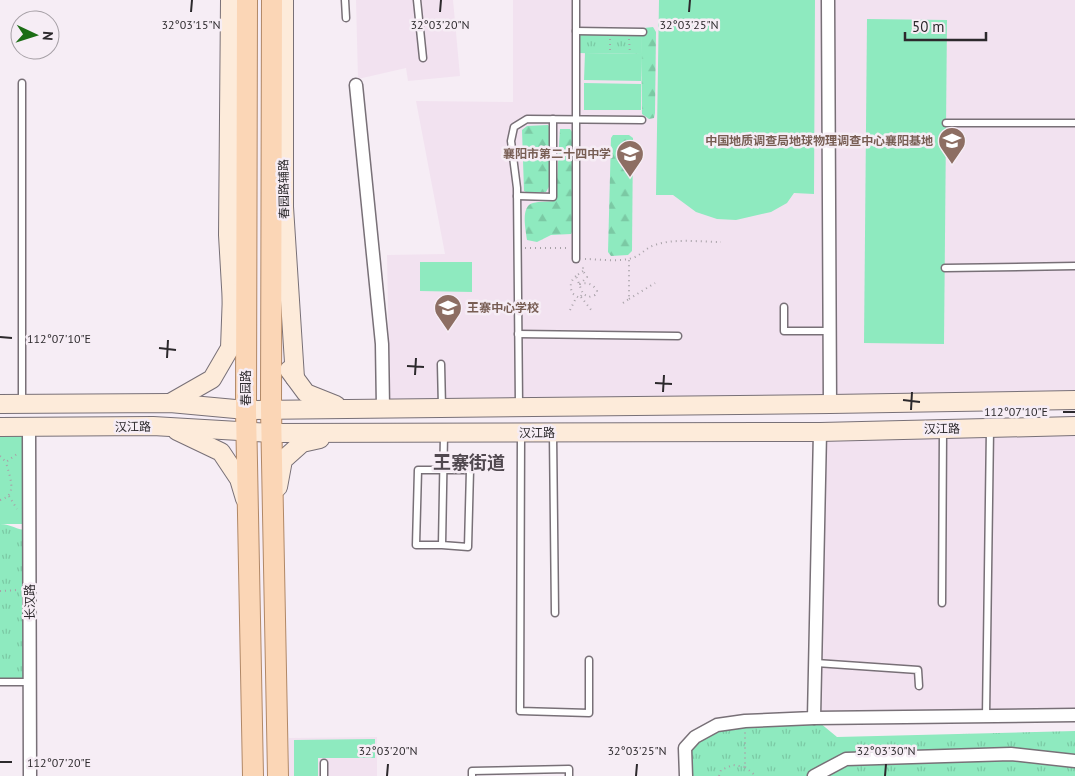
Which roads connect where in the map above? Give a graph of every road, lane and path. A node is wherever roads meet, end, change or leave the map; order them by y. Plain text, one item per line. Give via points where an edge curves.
1 (230, 0) edge
2 (248, 0) edge
3 (272, 0) edge
4 (284, 0) edge
5 (345, 0) edge
6 (417, 0) edge
7 (576, 0) edge
8 (828, 0) edge
9 (346, 18) dead end
10 (576, 31) junction
11 (610, 32) junction
12 (630, 32) junction
13 (643, 32) dead end
14 (610, 54) dead end
15 (630, 54) dead end
16 (423, 58) dead end
17 (22, 83) dead end
18 (356, 85) dead end
19 (553, 120) junction
20 (575, 120) junction
21 (642, 120) dead end
22 (946, 123) dead end
23 (1075, 123) edge
24 (272, 127) junction
25 (284, 170) junction
26 (517, 196) junction
27 (246, 212) junction
28 (721, 242) dead end
29 (518, 248) junction
30 (576, 259) joint
31 (629, 259) junction
32 (1075, 266) edge
33 (944, 268) dead end
34 (583, 271) junction
35 (576, 276) junction
36 (580, 284) junction
37 (655, 284) dead end
38 (582, 295) junction
39 (576, 298) junction
40 (628, 299) junction
41 (623, 303) dead end
42 (232, 304) junction
43 (784, 307) dead end
44 (570, 310) dead end
45 (592, 310) dead end
46 (271, 326) junction
47 (830, 331) junction
48 (518, 334) junction
49 (678, 336) dead end
50 (441, 364) dead end
51 (295, 378) junction
52 (1075, 400) edge
53 (170, 403) junction
54 (0, 404) edge
55 (22, 404) junction
56 (830, 404) junction
57 (518, 407) junction
58 (382, 408) junction
59 (442, 408) junction
60 (271, 409) junction
61 (343, 409) junction
62 (246, 410) junction
63 (1075, 426) edge
64 (0, 427) edge
65 (168, 427) junction
66 (990, 428) junction
67 (943, 429) junction
68 (820, 432) junction
69 (246, 433) junction
70 (272, 433) junction
71 (346, 433) junction
72 (444, 433) junction
73 (521, 433) junction
74 (553, 433) junction
75 (29, 436) junction
76 (0, 456) edge
77 (6, 462) junction
78 (443, 470) junction
79 (0, 500) edge
80 (248, 511) junction
81 (273, 517) junction
82 (442, 546) junction
83 (0, 590) edge
84 (18, 590) dead end
85 (942, 604) dead end
86 (556, 613) dead end
87 (589, 660) dead end
88 (816, 663) junction
89 (0, 682) edge
90 (30, 682) junction
91 (919, 686) dead end
92 (1075, 715) edge
93 (986, 716) junction
94 (814, 718) junction
95 (745, 721) junction
96 (1075, 761) edge
97 (324, 763) dead end
98 (745, 767) junction
99 (30, 776) edge
100 (253, 776) edge
101 (278, 776) edge
102 (324, 776) edge
103 (472, 776) edge
104 (569, 776) edge
105 (686, 776) edge
106 (719, 776) edge
107 (756, 776) edge
108 (814, 776) edge

1 - 42 main road via 228,235
2 - 27 main road, 春园路
3 - 24 main road, 春园路
4 - 25 main road, 春园路辅路
5 - 9 lane
6 - 16 lane
7 - 10 lane
8 - 47 street
10 - 11 lane
10 - 20 lane
11 - 12 lane
11 - 14 path
12 - 13 lane
12 - 15 path
17 - 55 lane
18 - 58 street via 382,344
19 - 20 lane
19 - 26 lane via 527,119 514,127 511,141
19 - 26 lane via 553,197
20 - 21 lane
20 - 30 lane
22 - 23 lane
24 - 25 main road
24 - 46 main road, 春园路
25 - 51 main road, 春园路辅路
26 - 29 lane
27 - 42 main road via 234,270
27 - 62 main road, 春园路
28 - 31 path via 656,244
29 - 30 path via 570,248 570,259
29 - 48 lane
31 - 34 path via 584,259
31 - 40 path
32 - 33 lane
34 - 35 path
34 - 36 path via 587,277
35 - 36 path
35 - 39 path via 570,284
36 - 38 path
36 - 38 path via 589,283 597,291 589,297
37 - 40 path
38 - 39 path
38 - 45 path
39 - 44 path
40 - 41 path
42 - 53 main road via 230,348 212,379
43 - 47 lane via 784,331
46 - 51 main road via 287,368
46 - 60 main road, 春园路
47 - 56 street
48 - 49 lane
48 - 57 lane
50 - 59 lane
51 - 61 main road via 306,393
52 - 56 main road, 汉江路
53 - 55 main road, 汉江路
53 - 62 main road, 汉江路
54 - 55 main road, 汉江路
56 - 57 main road, 汉江路
57 - 59 main road, 汉江路
58 - 59 main road, 汉江路
58 - 61 main road, 汉江路
60 - 61 main road, 汉江路
60 - 62 main road, 汉江路
60 - 70 main road, 春园路
62 - 69 main road, 春园路
63 - 66 main road, 汉江路
64 - 75 main road, 汉江路
65 - 69 main road, 汉江路
65 - 75 main road, 汉江路
65 - 80 main road via 221,452 239,479
66 - 67 main road, 汉江路
66 - 93 lane
67 - 68 main road, 汉江路
67 - 85 lane
68 - 74 main road, 汉江路
68 - 88 street
69 - 70 main road, 汉江路
69 - 80 main road, 春园路
70 - 71 main road, 汉江路
70 - 81 main road, 春园路
71 - 72 main road, 汉江路
71 - 81 main road via 302,442 283,460
72 - 73 main road, 汉江路
72 - 78 lane
73 - 74 main road, 汉江路
73 - 87 lane via 520,711 589,713
74 - 86 lane
75 - 77 path
75 - 90 street, 长汉路
76 - 77 path
77 - 79 path via 12,487 6,499
78 - 82 lane
78 - 82 lane via 418,470 416,545
78 - 82 lane via 470,470 468,547
80 - 100 main road, 春园路
81 - 101 main road, 春园路
83 - 84 path
88 - 91 lane via 918,670
88 - 94 street
89 - 90 lane
90 - 99 street, 长汉路
92 - 93 street
93 - 94 street
94 - 95 street
95 - 98 path
95 - 105 street via 717,726 695,736 686,748
96 - 108 street via 1012,754 846,759
97 - 102 lane
98 - 106 path via 733,765 722,770
98 - 107 path
103 - 104 lane via 472,771 569,769

